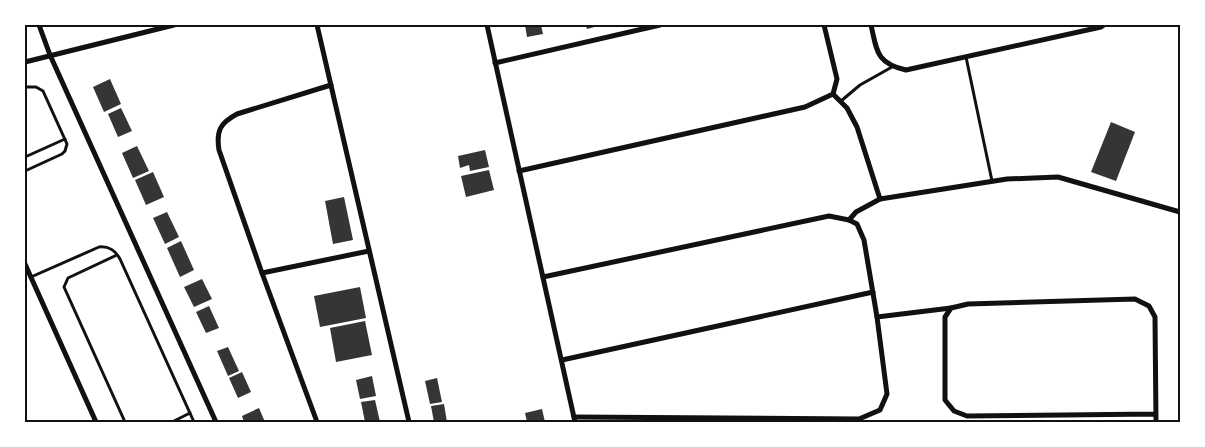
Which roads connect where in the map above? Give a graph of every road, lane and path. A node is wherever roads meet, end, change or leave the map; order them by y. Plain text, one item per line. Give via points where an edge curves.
1 (38, 25) edge
2 (174, 25) edge
3 (317, 25) edge
4 (487, 25) edge
5 (660, 25) edge
6 (824, 25) edge
7 (871, 25) edge
8 (1104, 25) edge
9 (50, 55) junction
10 (966, 57) junction
11 (25, 62) edge
12 (495, 62) junction
13 (892, 67) junction
14 (331, 85) junction
15 (25, 87) edge
16 (833, 94) junction
17 (840, 102) junction
18 (65, 139) junction
19 (25, 157) edge
20 (519, 170) junction
21 (25, 171) edge
22 (992, 182) junction
23 (880, 198) junction
24 (1180, 212) edge
25 (849, 220) junction
26 (369, 250) junction
27 (117, 255) junction
28 (25, 264) edge
29 (262, 273) junction
30 (31, 278) junction
31 (543, 278) junction
32 (873, 292) junction
33 (951, 308) junction
34 (877, 317) junction
35 (562, 360) junction
36 (190, 413) junction
37 (1156, 414) junction
38 (575, 420) edge
39 (96, 422) edge
40 (125, 422) edge
41 (172, 422) edge
42 (194, 422) edge
43 (216, 422) edge
44 (317, 422) edge
45 (409, 422) edge
46 (1156, 422) edge

1 - 9 street
2 - 9 street
3 - 14 street
4 - 12 street
5 - 12 street
6 - 16 street via 837,79
7 - 13 street via 877,53
8 - 10 street
9 - 11 street
9 - 43 street
10 - 13 street via 906,70
10 - 22 lane
12 - 20 street
13 - 17 lane via 860,85
14 - 26 street
14 - 29 street via 237,114 220,128 219,150
15 - 18 lane via 43,91
16 - 17 street
16 - 20 street via 806,106
17 - 23 street via 857,127
18 - 19 lane
18 - 21 lane via 66,148 62,154
20 - 31 street
22 - 23 street
22 - 24 street via 1058,177
23 - 25 street
25 - 31 street via 829,216
25 - 32 street via 857,224 864,240
26 - 29 street
26 - 45 street
27 - 30 lane via 110,248 99,246
27 - 36 lane
27 - 40 lane via 68,278 64,287
28 - 30 street
29 - 44 street
30 - 39 street
31 - 35 street
32 - 34 street
32 - 35 street
33 - 34 street
33 - 37 street via 968,304 1135,299 1149,306 1155,317
33 - 37 street via 945,317 945,400 954,411 967,416
34 - 38 street via 887,394 880,410 859,419
35 - 38 street
36 - 41 lane
36 - 42 lane
37 - 46 street

